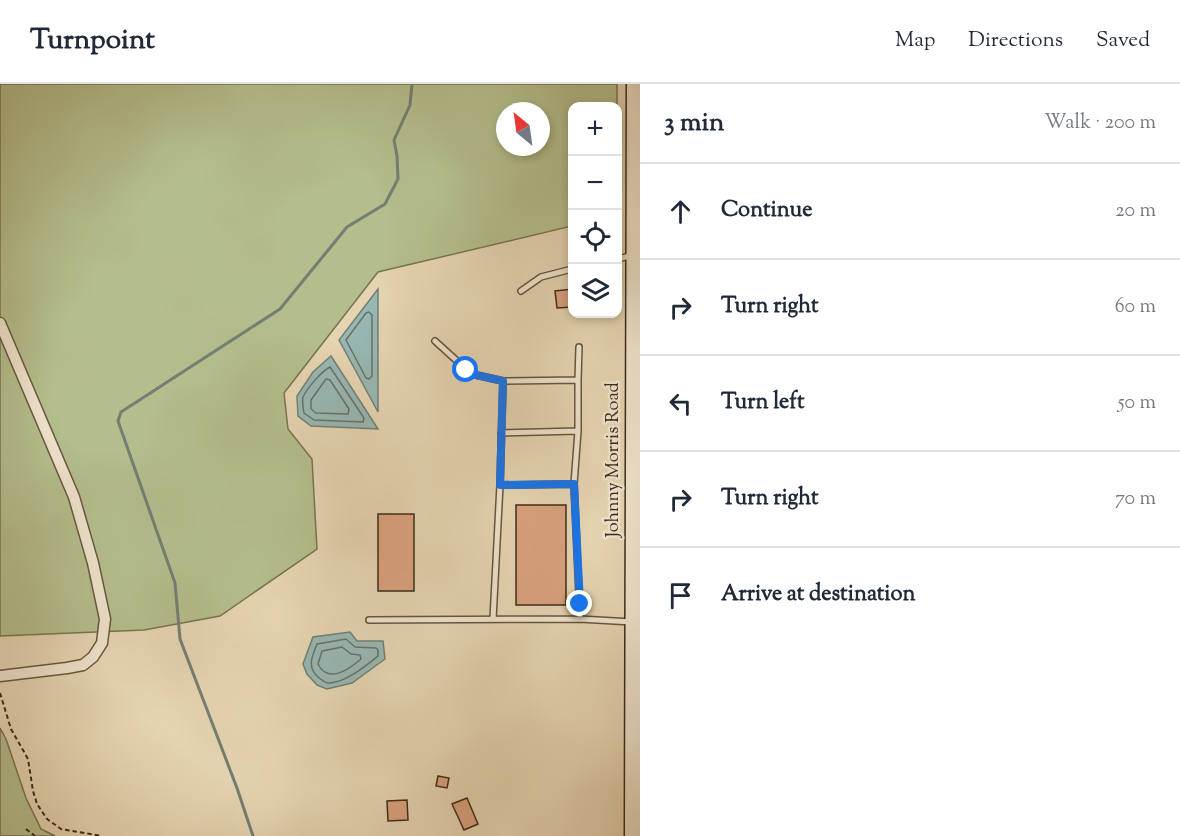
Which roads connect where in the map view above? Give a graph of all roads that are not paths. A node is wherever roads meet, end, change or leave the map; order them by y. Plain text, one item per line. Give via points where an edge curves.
1 (635, 84) edge
2 (634, 255) junction
3 (622, 258) edge
4 (568, 270) edge
5 (521, 291) dead end
6 (0, 323) edge
7 (435, 341) dead end
8 (579, 346) dead end
9 (637, 361) edge
10 (578, 380) junction
11 (503, 381) junction
12 (578, 430) junction
13 (501, 433) junction
14 (574, 484) junction
15 (500, 485) junction
16 (637, 516) edge
17 (636, 615) edge
18 (493, 619) junction
19 (580, 619) junction
20 (369, 620) dead end
21 (0, 676) edge
22 (637, 763) edge
23 (633, 836) edge

1 - 2 street, Johnny Morris Road
2 - 3 lane
2 - 9 street, Johnny Morris Road
4 - 5 lane via 541,277
6 - 21 street via 74,497 105,619 102,643 83,664
7 - 11 lane via 466,370
8 - 10 lane
9 - 16 street, Johnny Morris Road
10 - 11 lane
10 - 12 lane
11 - 13 lane
12 - 13 lane
12 - 14 lane
13 - 15 lane
14 - 15 lane
14 - 19 lane
15 - 18 lane
16 - 17 street, Johnny Morris Road
17 - 19 lane
17 - 22 street, Johnny Morris Road
18 - 19 lane
18 - 20 lane
22 - 23 street, Johnny Morris Road

